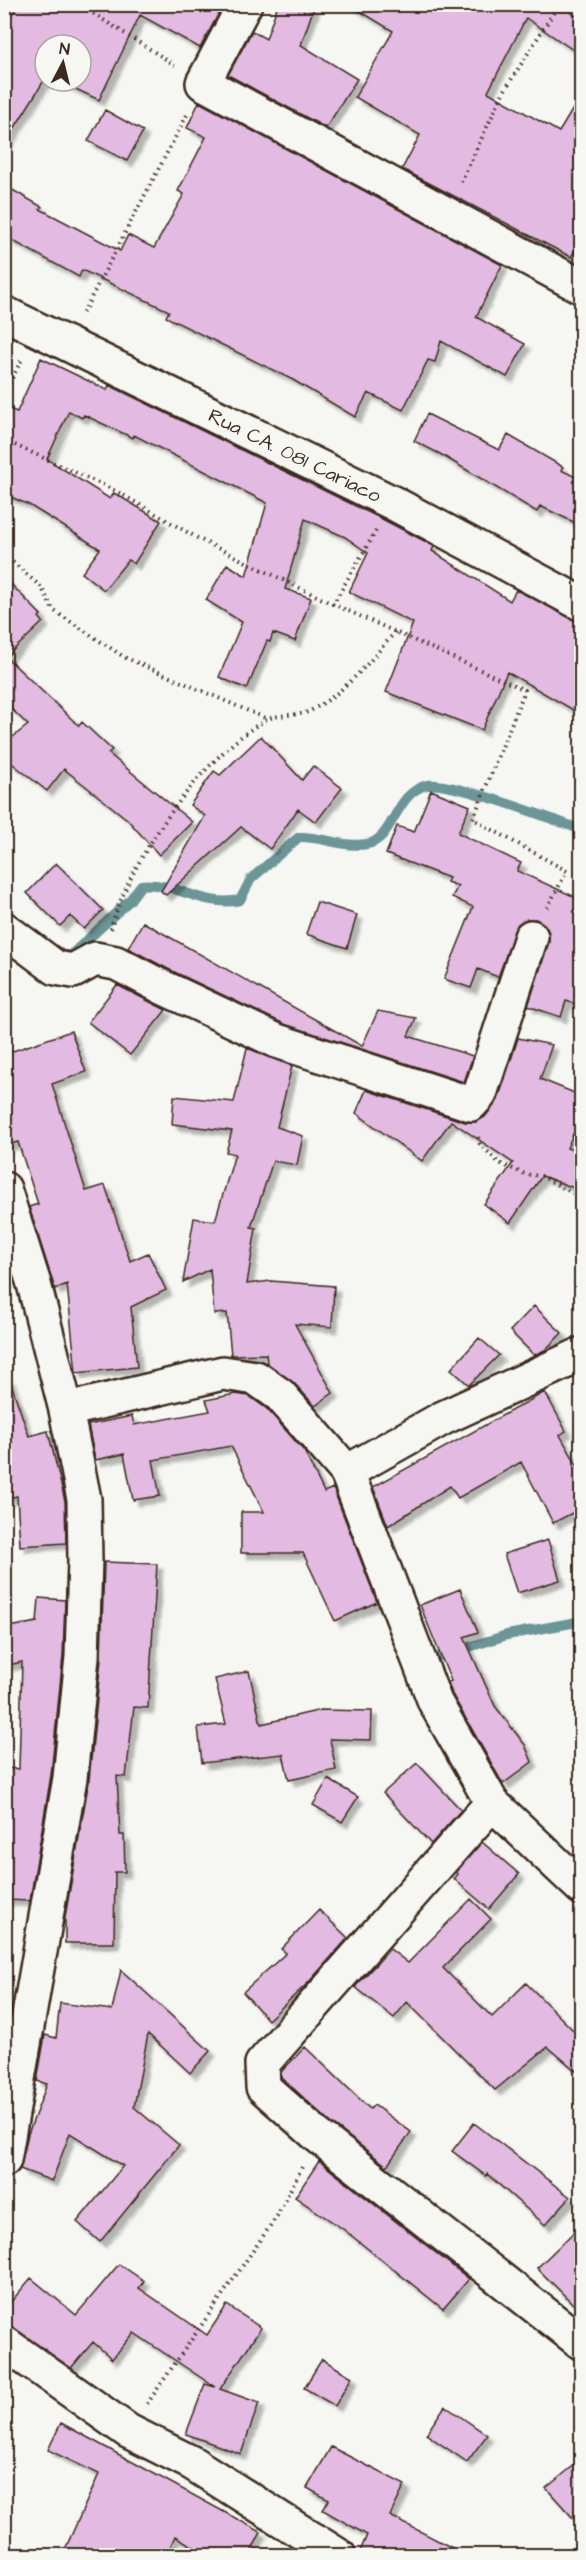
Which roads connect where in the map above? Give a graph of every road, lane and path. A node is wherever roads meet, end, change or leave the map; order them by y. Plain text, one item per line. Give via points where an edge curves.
1 (78, 4) edge
2 (245, 4) edge
3 (559, 4) edge
4 (577, 4) edge
5 (582, 9) edge
6 (203, 83) junction
7 (447, 212) junction
8 (582, 287) edge
9 (4, 312) edge
10 (67, 343) junction
11 (4, 440) edge
12 (393, 503) junction
13 (4, 554) edge
14 (333, 604) junction
15 (582, 604) edge
16 (396, 631) junction
17 (267, 719) junction
18 (4, 929) edge
19 (531, 937) joint
20 (104, 959) junction
21 (471, 1104) junction
22 (4, 1189) edge
23 (582, 1198) edge
24 (582, 1261) edge
25 (581, 1342) edge
26 (66, 1410) junction
27 (347, 1472) junction
28 (492, 1803) junction
29 (582, 1888) edge
30 (318, 2136) junction
31 (4, 2160) edge
32 (4, 2343) edge
33 (582, 2343) edge
34 (128, 2431) junction
35 (339, 2556) edge

1 - 6 path
2 - 6 street
3 - 7 path via 503,93
4 - 5 path
6 - 7 street
6 - 10 path
7 - 8 street
9 - 10 street, Rua CA. 081 Cariaco
10 - 12 street, Rua CA. 081 Cariaco
11 - 14 path via 116,491 201,540
12 - 14 path
12 - 15 street, Rua CA. 081 Cariaco
13 - 17 path via 42,588 53,610 124,657
14 - 16 path
16 - 17 path via 346,688 308,712
16 - 19 path via 525,690 473,819 567,871
17 - 20 path via 215,760 145,848 114,915
18 - 20 street via 64,971 73,972 80,965
19 - 21 street via 480,1094
20 - 21 street via 278,1041
21 - 23 path via 480,1144 499,1163 541,1176
22 - 26 street via 34,1284
24 - 25 path via 575,1278
25 - 27 street
26 - 27 street via 223,1373 256,1378 280,1395
26 - 31 street via 84,1500 82,1657 68,1789
27 - 28 street via 435,1702
28 - 29 street
28 - 30 street via 262,2064 263,2087
30 - 33 street
30 - 34 path via 277,2216
32 - 34 street
34 - 35 street via 192,2463

